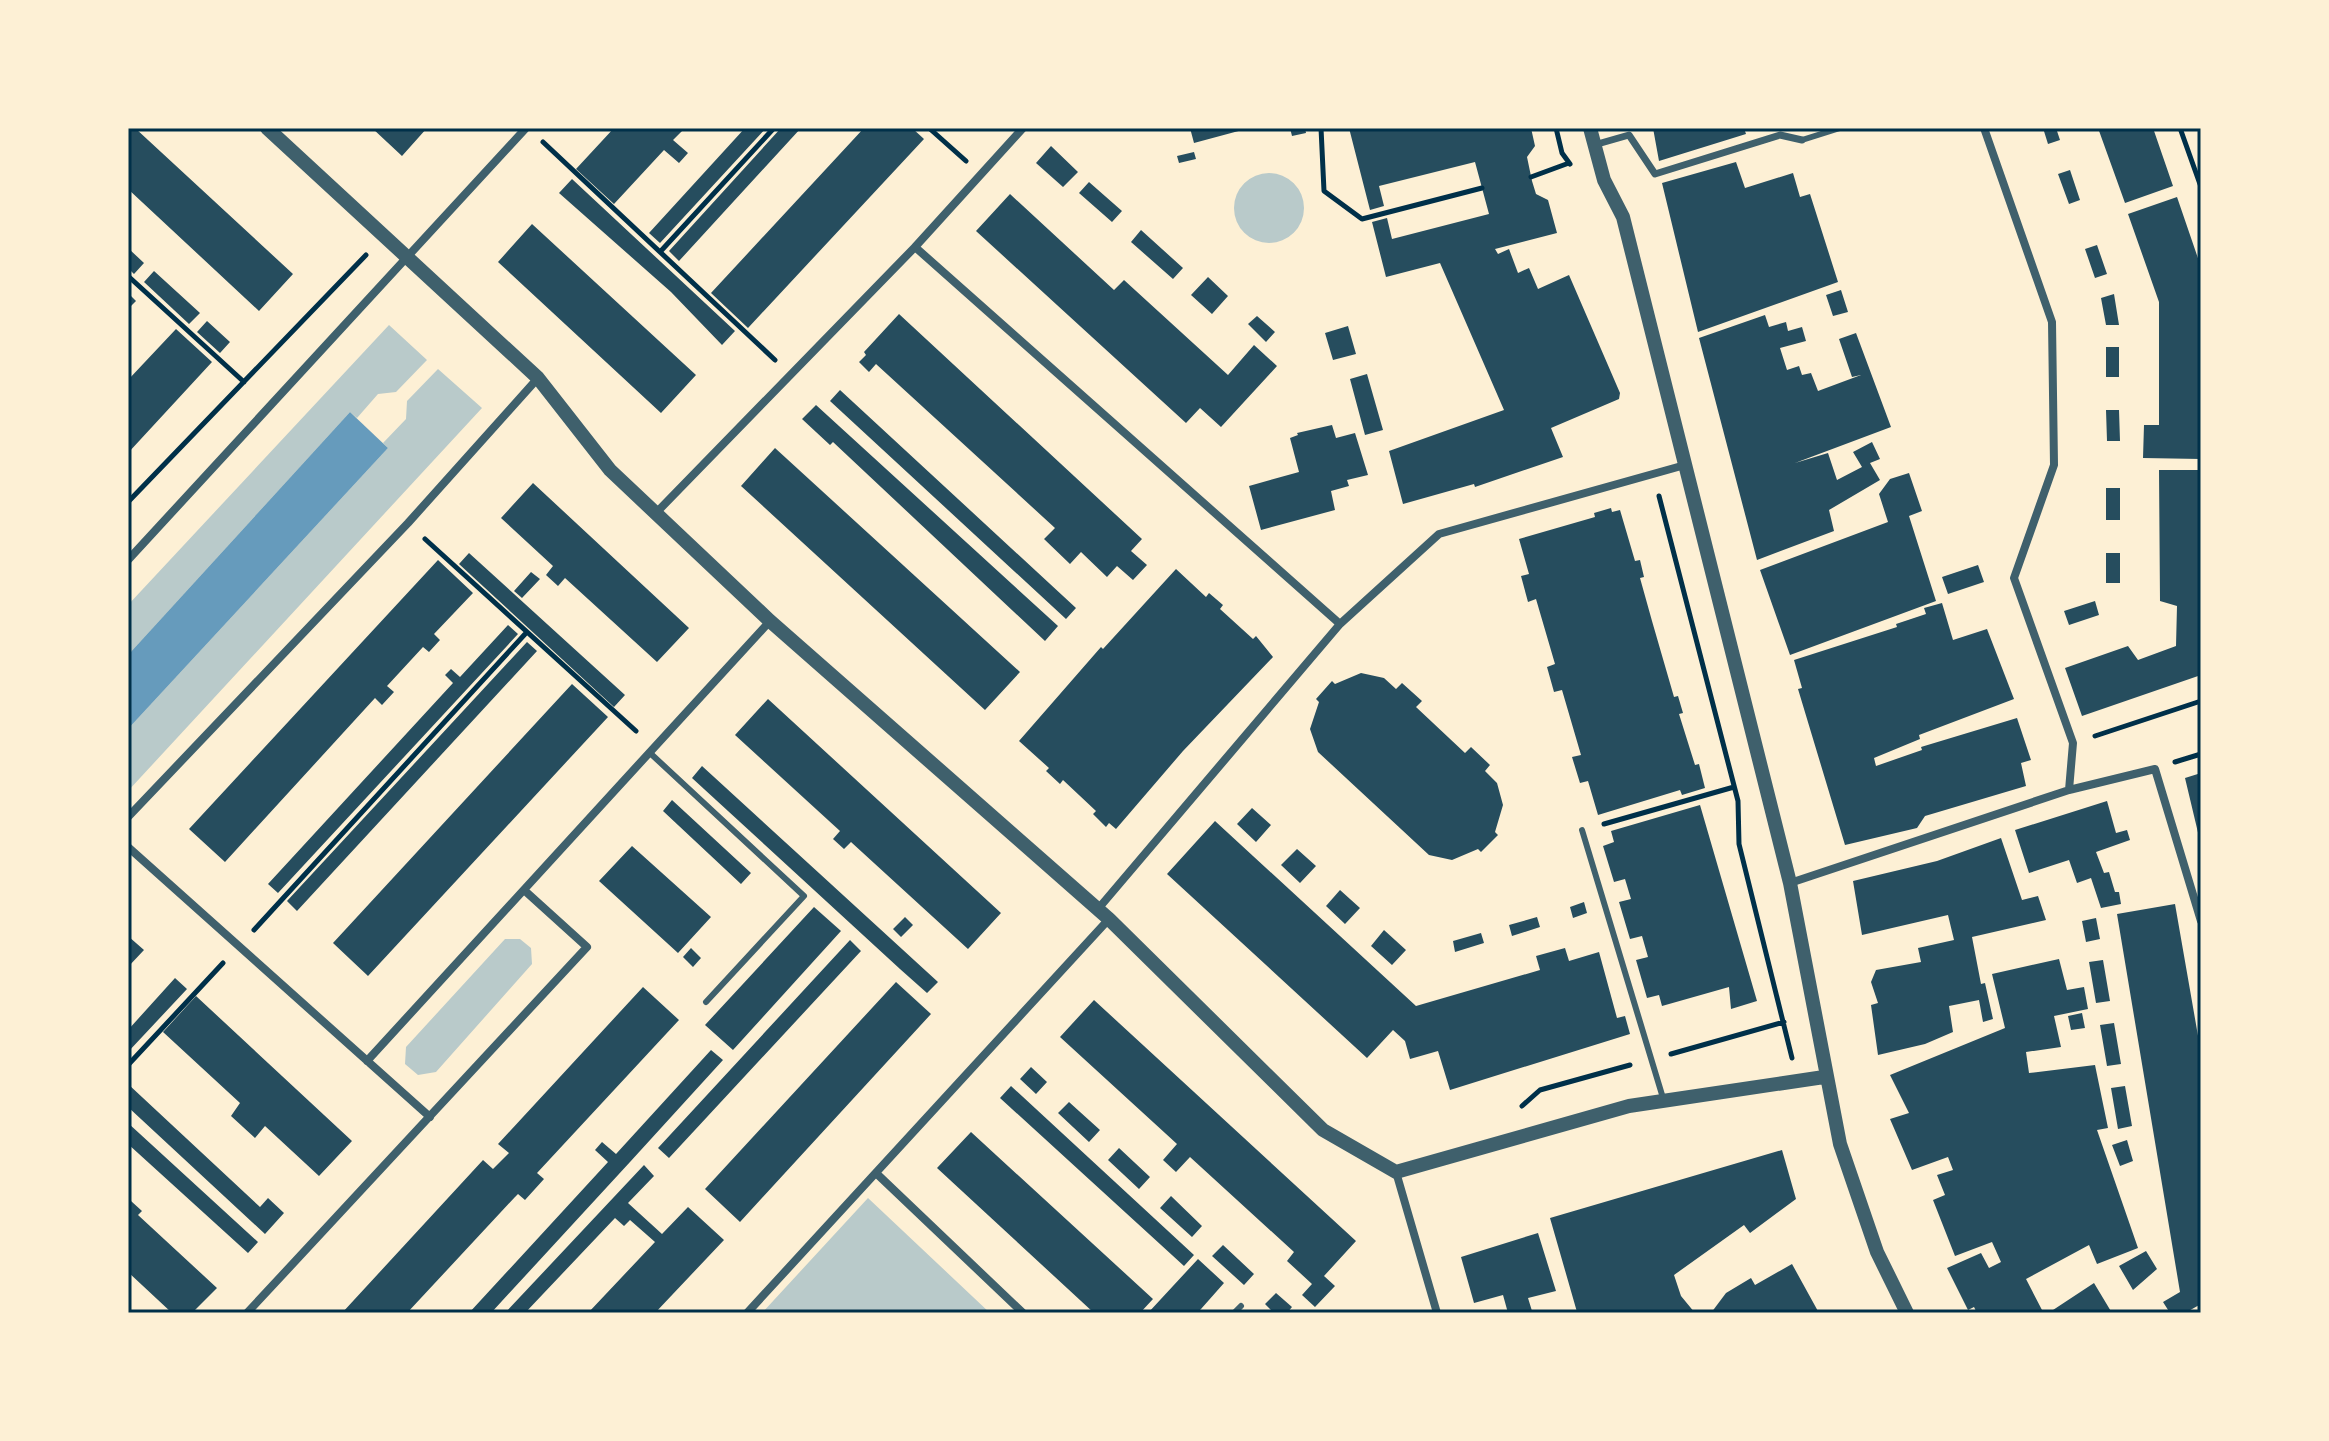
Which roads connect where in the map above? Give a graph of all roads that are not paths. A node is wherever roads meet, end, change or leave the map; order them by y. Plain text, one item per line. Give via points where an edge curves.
1 (267, 128) edge
2 (526, 128) edge
3 (1023, 128) edge
4 (1590, 128) edge
5 (1840, 128) edge
6 (1984, 128) edge
7 (1802, 140) joint
8 (1594, 145) junction
9 (915, 247) junction
10 (406, 257) junction
11 (538, 378) junction
12 (1685, 465) junction
13 (655, 514) junction
14 (128, 560) edge
15 (770, 621) junction
16 (1340, 624) junction
17 (652, 750) junction
18 (2069, 790) junction
19 (128, 817) edge
20 (1582, 830) road end
21 (128, 847) edge
22 (1790, 883) junction
23 (524, 890) junction
24 (1104, 914) junction
25 (2201, 921) edge
26 (706, 1002) dead end
27 (367, 1061) junction
28 (1824, 1077) junction
29 (1664, 1101) junction
30 (430, 1117) junction
31 (1396, 1172) junction
32 (876, 1173) junction
33 (1241, 1306) dead end
34 (247, 1313) edge
35 (747, 1313) edge
36 (1023, 1313) edge
37 (1234, 1313) edge
38 (1437, 1313) edge
39 (1907, 1313) edge

1 - 10 street
2 - 10 street
3 - 9 street
4 - 8 street
5 - 7 lane
6 - 18 street via 2052,322 2054,465 2014,578 2073,743
7 - 8 street via 1780,135 1655,174 1629,135
8 - 12 street via 1623,217
9 - 13 street
9 - 16 street
10 - 11 street
10 - 14 street
11 - 13 street via 610,470
11 - 19 street
12 - 16 street via 1439,534
12 - 22 street
13 - 15 street
15 - 17 street
15 - 24 street
16 - 24 street
17 - 23 street
17 - 26 lane via 804,896
18 - 22 street
18 - 25 street via 2155,769
20 - 29 lane
21 - 27 street
22 - 28 street
23 - 27 street
23 - 30 street via 587,947
24 - 31 street via 1323,1130
24 - 32 street
27 - 30 street
28 - 29 street
28 - 39 street via 1840,1144 1877,1252
29 - 31 street via 1629,1106
30 - 34 street
31 - 38 street
32 - 35 street
32 - 36 street
33 - 37 lane

